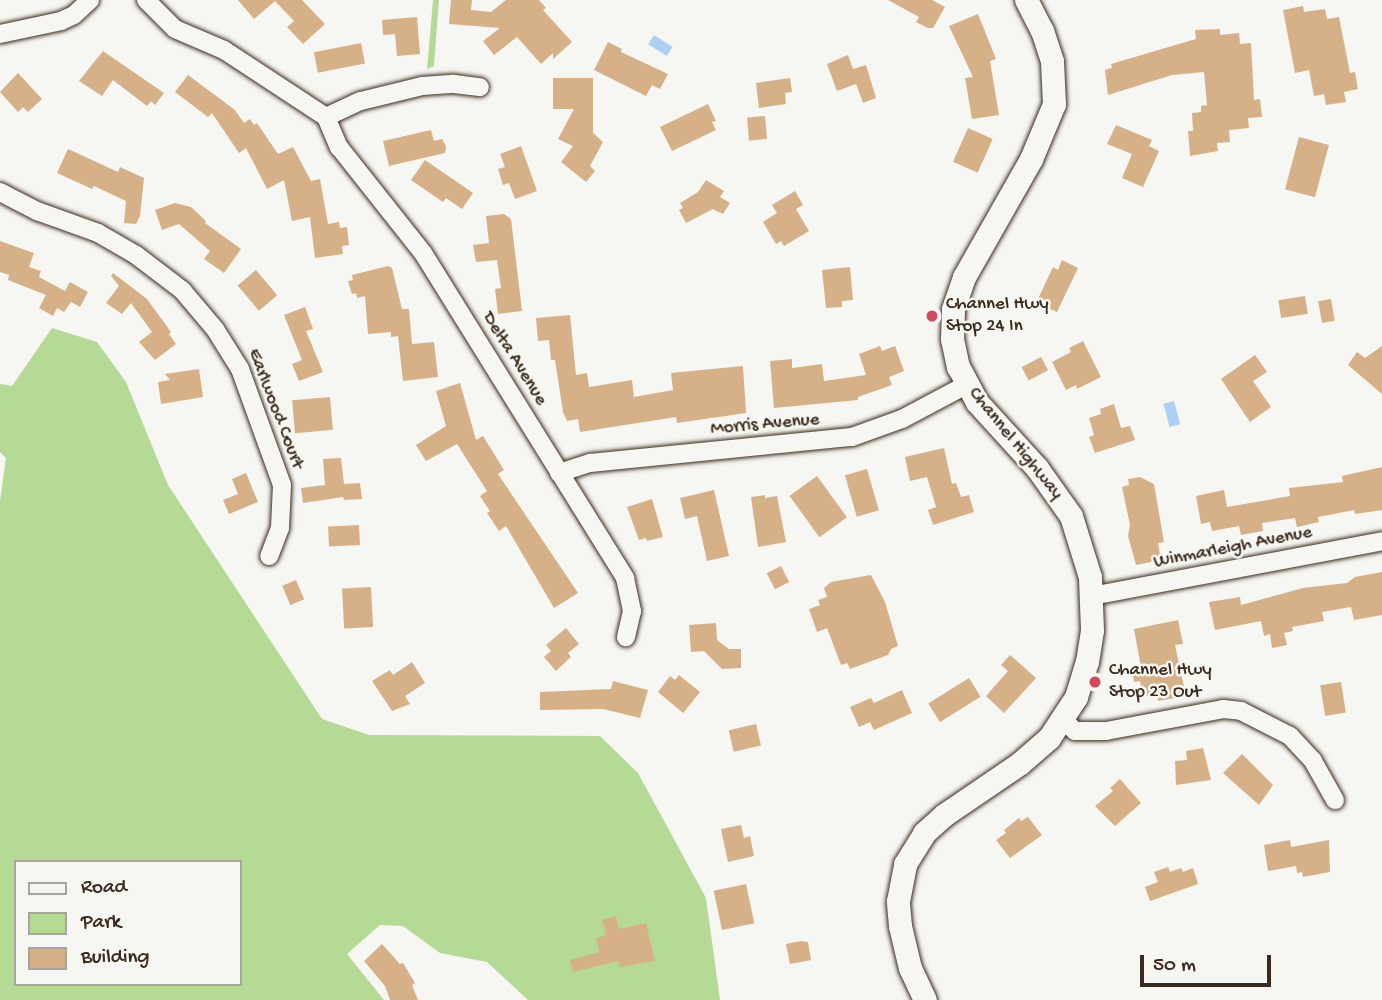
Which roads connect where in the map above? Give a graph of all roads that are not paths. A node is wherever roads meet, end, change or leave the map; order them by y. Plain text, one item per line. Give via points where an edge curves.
1 (90, 0) edge
2 (146, 0) edge
3 (1026, 0) edge
4 (0, 34) edge
5 (480, 87) dead end
6 (326, 117) junction
7 (0, 192) edge
8 (966, 385) junction
9 (559, 473) junction
10 (1382, 541) edge
11 (269, 556) dead end
12 (1092, 596) junction
13 (626, 637) dead end
14 (1063, 719) junction
15 (1335, 800) dead end
16 (925, 1000) edge

1 - 4 street via 61,21
2 - 6 street via 175,29 225,50
3 - 8 main road, Channel Highway via 1052,61 1054,104 1031,159 974,254 958,292 952,339
5 - 6 street via 422,86 361,101
6 - 9 street, Delta Avenue via 338,147 423,253
7 - 11 street, Earlwood Court via 136,255 182,290 215,329 240,369 282,485 280,528
8 - 9 street, Morris Avenue via 902,419 852,437 590,463
8 - 12 main road, Channel Highway via 1061,499 1083,545
9 - 13 street, Delta Avenue via 625,578 632,611
10 - 12 street, Winmarleigh Avenue
12 - 14 main road, Channel Highway via 1087,662
14 - 15 street via 1075,731 1106,731 1223,709 1241,711 1290,736 1312,761
14 - 16 main road, Channel Highway via 1034,752 932,824 905,864 899,886 900,926 910,968

